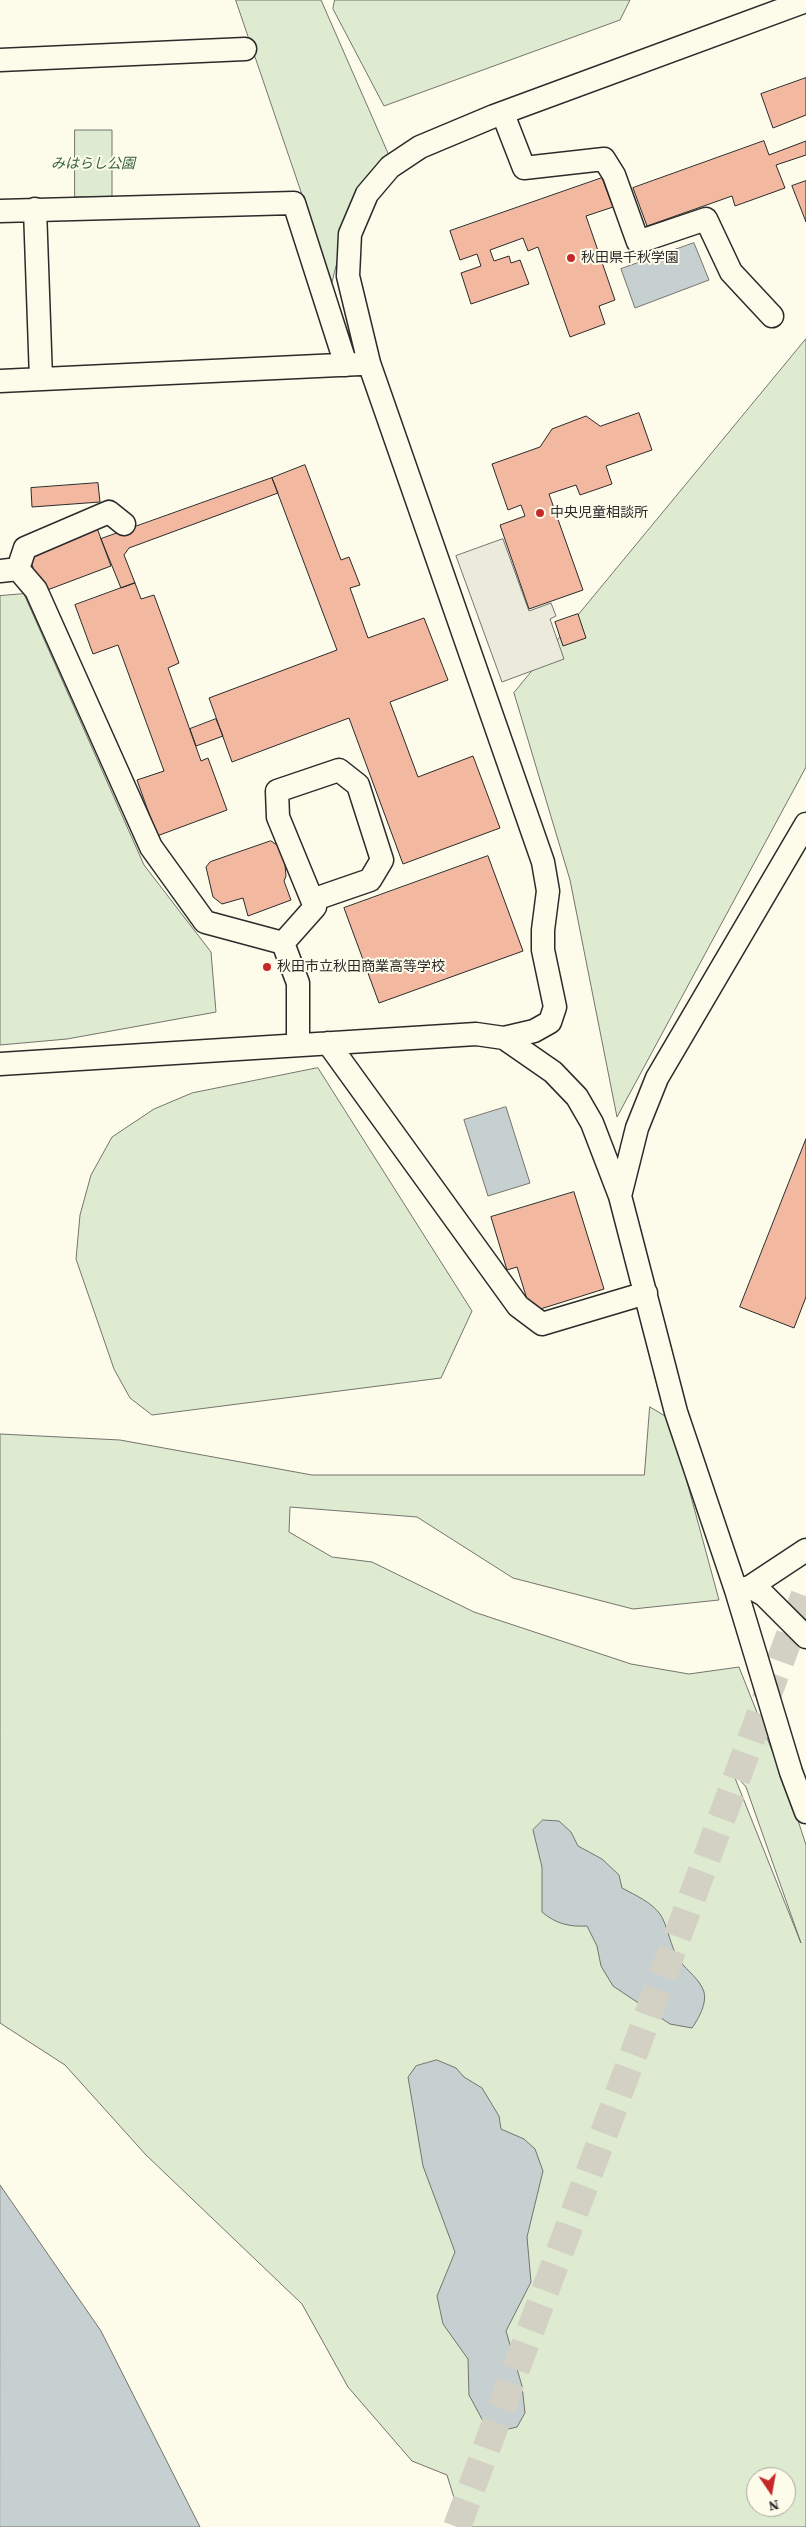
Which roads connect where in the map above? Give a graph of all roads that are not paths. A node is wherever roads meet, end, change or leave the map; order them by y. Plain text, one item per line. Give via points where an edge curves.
1 (796, 3) edge
2 (246, 48) dead end
3 (0, 60) edge
4 (503, 114) junction
5 (35, 209) junction
6 (0, 211) edge
7 (772, 316) dead end
8 (369, 362) junction
9 (346, 365) junction
10 (41, 379) junction
11 (0, 381) edge
12 (124, 524) dead end
13 (9, 570) edge
14 (806, 824) edge
15 (312, 900) junction
16 (283, 943) junction
17 (504, 1038) junction
18 (328, 1043) junction
19 (298, 1044) junction
20 (0, 1064) edge
21 (620, 1196) junction
22 (646, 1293) junction
23 (806, 1550) edge
24 (743, 1589) junction
25 (806, 1636) edge
26 (806, 1812) edge

1 - 4 street
2 - 3 street
4 - 7 street via 524,168 604,159 614,175 638,242 706,219 731,272
4 - 8 street via 420,147 390,167 367,194 350,234 348,276
5 - 6 street
5 - 9 street via 294,203
5 - 10 street
8 - 9 street
8 - 17 street via 543,862 548,891 543,950 555,1007 550,1022 534,1031
9 - 10 street
10 - 11 street
12 - 13 street via 109,512 25,548
13 - 16 street via 36,590 151,847 205,922
14 - 21 street via 657,1078 637,1128
15 - 15 street via 278,817 277,792 339,770 358,785 382,860 370,880
15 - 16 street via 315,908
16 - 19 street via 298,983
17 - 18 street via 476,1034
17 - 21 street via 553,1072 577,1097 592,1123
18 - 19 street
18 - 22 street via 518,1306 542,1324
19 - 20 street
21 - 22 street
22 - 24 street via 676,1412
23 - 24 street
24 - 25 street via 764,1595
24 - 26 street via 791,1772

